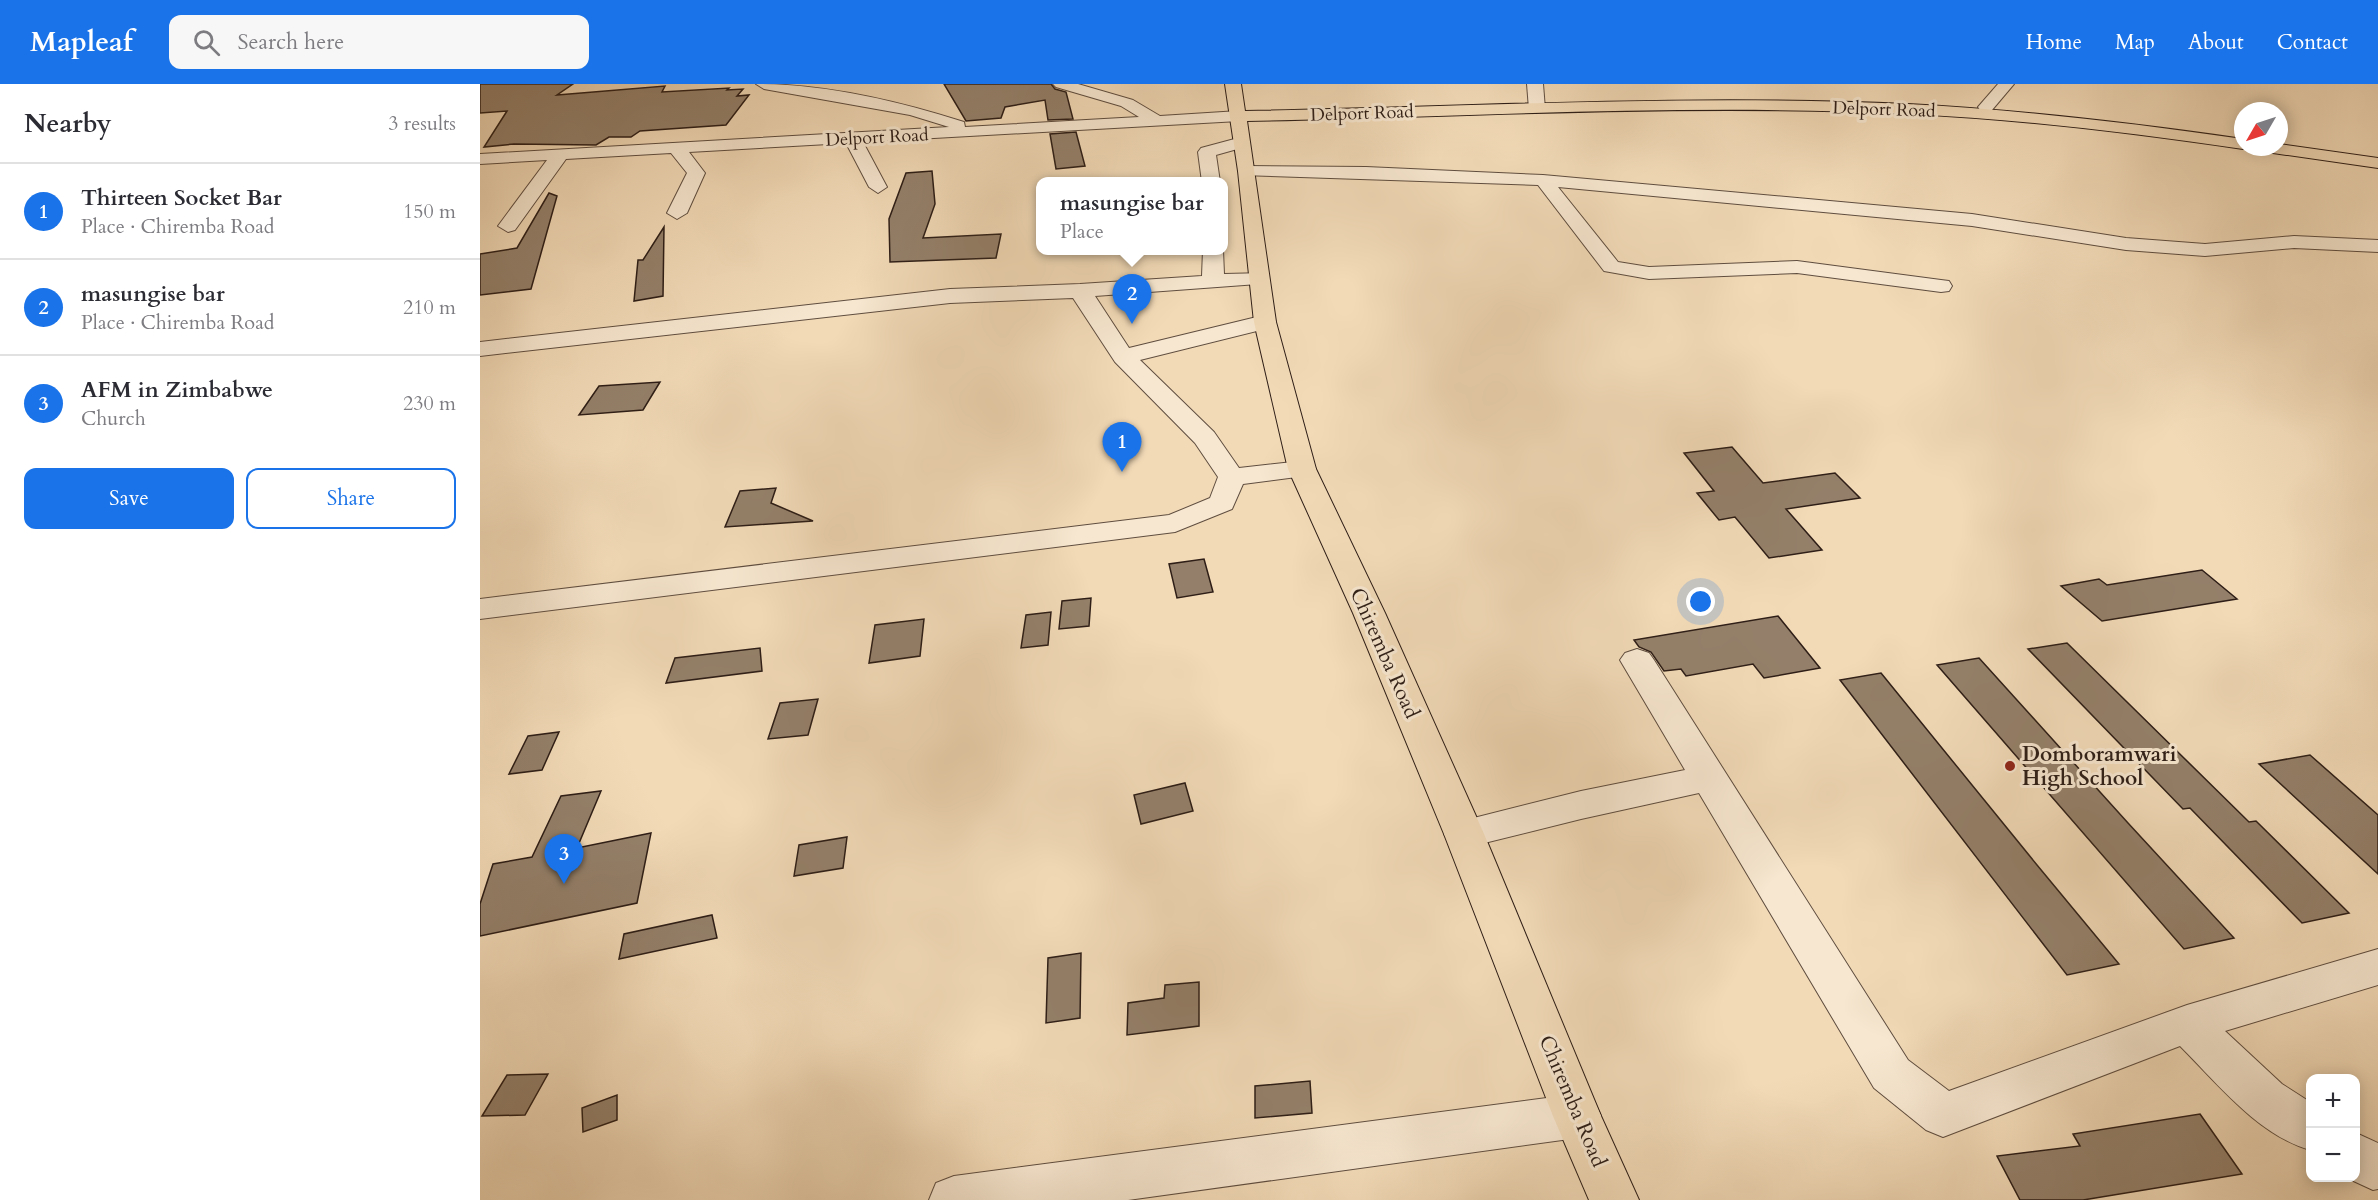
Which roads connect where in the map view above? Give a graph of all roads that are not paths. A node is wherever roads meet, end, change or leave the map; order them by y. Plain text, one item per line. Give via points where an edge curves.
1 (764, 84) edge
2 (1061, 84) edge
3 (1233, 84) edge
4 (1535, 84) edge
5 (2006, 84) edge
6 (1986, 107) dead end
7 (1537, 109) junction
8 (1155, 120) junction
9 (977, 131) junction
10 (852, 138) junction
11 (1243, 143) junction
12 (2234, 143) edge
13 (676, 148) junction
14 (2288, 150) edge
15 (560, 155) junction
16 (480, 159) edge
17 (2378, 163) edge
18 (1210, 177) edge
19 (1543, 180) junction
20 (878, 187) dead end
21 (676, 213) dead end
22 (508, 226) dead end
23 (2378, 246) edge
24 (1213, 255) edge
25 (1258, 278) junction
26 (1213, 280) junction
27 (1941, 286) dead end
28 (1080, 291) junction
29 (1265, 322) junction
30 (480, 349) edge
31 (1124, 357) junction
32 (1302, 469) junction
33 (1232, 477) junction
34 (480, 609) edge
35 (1637, 660) dead end
36 (1710, 778) junction
37 (1464, 834) junction
38 (2378, 967) edge
39 (2187, 1024) junction
40 (1577, 1116) junction
41 (2306, 1125) edge
42 (2360, 1159) edge
43 (2378, 1167) edge
44 (954, 1200) edge
45 (1614, 1200) edge

1 - 9 street via 913,111
2 - 8 street via 1127,103
3 - 11 main road, Chiremba Road
4 - 7 street
5 - 6 street
7 - 11 main road, Delport Road
7 - 12 main road, Delport Road via 1906,109 2062,120
8 - 9 street, Delport Road
8 - 11 street, Delport Road
9 - 10 street, Delport Road
10 - 13 street, Delport Road
10 - 20 street
11 - 18 street via 1207,152
11 - 19 street via 1366,172
11 - 25 main road, Chiremba Road
13 - 15 street, Delport Road
13 - 21 street via 696,172
14 - 17 main road
15 - 16 street, Delport Road
15 - 22 street
19 - 23 street via 1972,220 2126,244 2205,250 2294,242
19 - 27 street via 1611,267 1649,273 1797,267
24 - 26 street
25 - 26 street
25 - 29 main road, Chiremba Road
26 - 28 street
28 - 30 street via 950,296
28 - 31 street
29 - 31 street
29 - 32 main road, Chiremba Road
31 - 33 street via 1205,438
32 - 33 street
32 - 37 main road, Chiremba Road
33 - 34 street via 1222,503 1175,523
35 - 36 street
36 - 37 street
36 - 39 street via 1891,1074 1943,1115
37 - 40 main road, Chiremba Road
38 - 39 street
39 - 41 street via 2265,1099
40 - 44 street
40 - 45 main road, Chiremba Road
42 - 43 street

